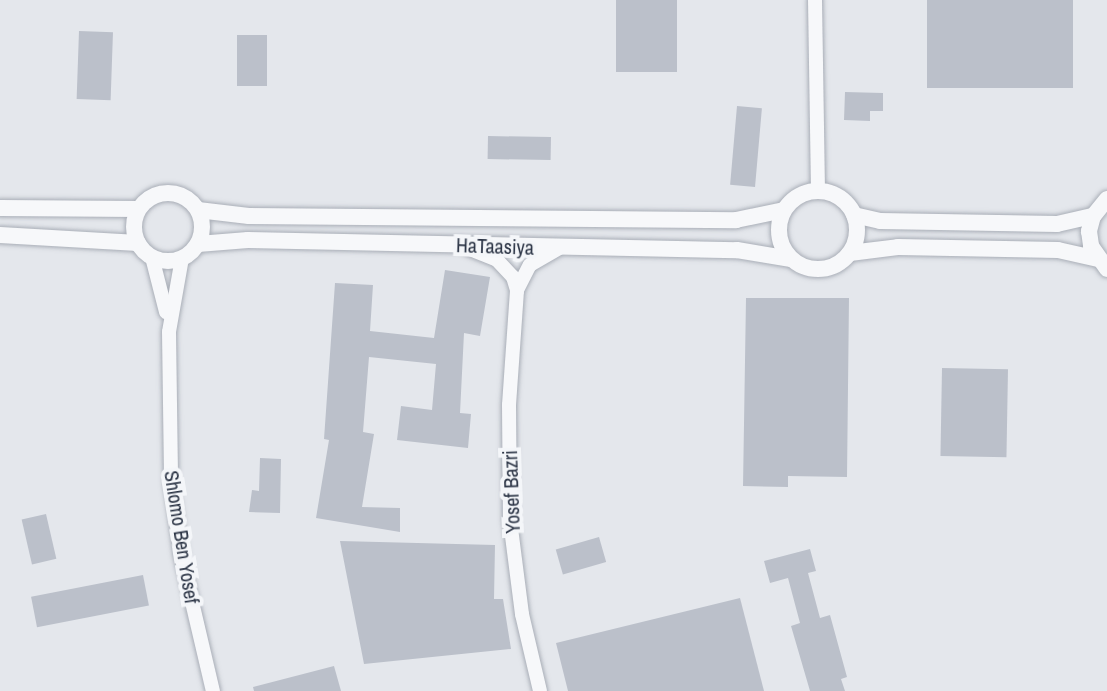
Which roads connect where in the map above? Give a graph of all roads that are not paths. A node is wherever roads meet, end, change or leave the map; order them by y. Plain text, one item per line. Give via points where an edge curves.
1 (815, 0) edge
2 (818, 191) junction
3 (1107, 199) edge
4 (0, 208) edge
5 (138, 209) junction
6 (198, 210) junction
7 (784, 210) junction
8 (854, 215) junction
9 (1093, 216) junction
10 (0, 235) edge
11 (138, 243) junction
12 (198, 244) junction
13 (458, 245) junction
14 (559, 248) junction
15 (850, 253) junction
16 (152, 257) junction
17 (182, 258) junction
18 (791, 259) junction
19 (1102, 264) edge
20 (517, 290) junction
21 (169, 332) junction
22 (213, 691) edge
23 (540, 691) edge

1 - 2 street
2 - 7 street via 793,199
2 - 8 street via 840,197
3 - 9 street
4 - 5 street
5 - 6 street via 169,192
5 - 11 street
6 - 7 street, HaTaasiya via 249,216 736,220
6 - 12 street
7 - 18 street via 779,235
8 - 9 street via 880,221 1057,224
8 - 15 street via 856,241
9 - 19 street via 1089,231
10 - 11 street
11 - 16 street
12 - 13 street, HaTaasiya
12 - 17 street
13 - 14 street, HaTaasiya
13 - 20 street via 497,260
14 - 18 street, HaTaasiya via 737,250
14 - 20 street via 530,265
15 - 18 street via 829,268 802,266
15 - 19 street via 898,247 1058,250
16 - 17 street
16 - 21 street, Shlomo Ben Yosef
17 - 21 street, Shlomo Ben Yosef
20 - 23 street, Yosef Bazri via 509,405 510,520 522,614
21 - 22 street, Shlomo Ben Yosef via 171,482 181,555

